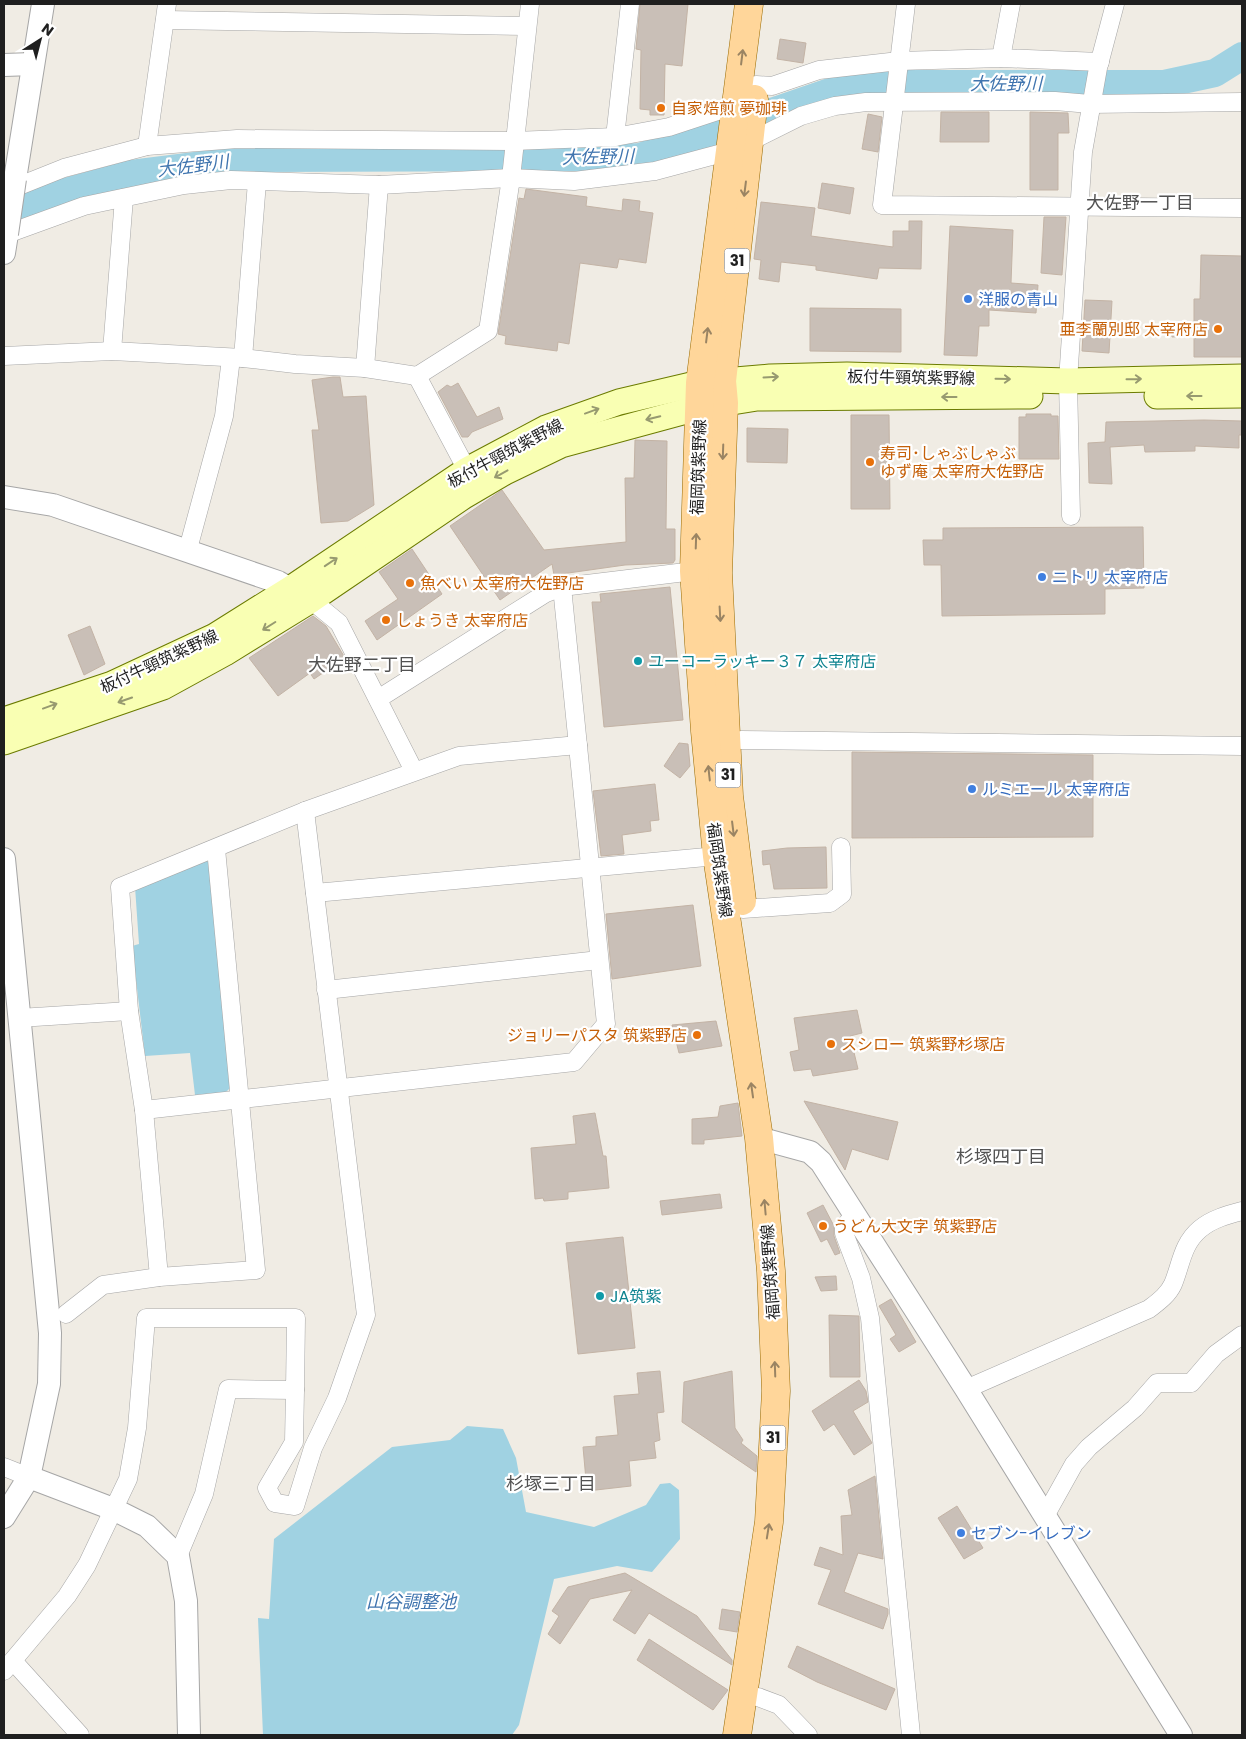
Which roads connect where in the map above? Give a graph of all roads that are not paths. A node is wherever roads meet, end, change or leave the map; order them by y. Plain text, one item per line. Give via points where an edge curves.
1 (43, 4) edge
2 (530, 4) edge
3 (630, 4) edge
4 (749, 4) edge
5 (767, 4) edge
6 (906, 4) edge
7 (1012, 4) edge
8 (1115, 4) edge
9 (166, 12) edge
10 (527, 26) junction
11 (1001, 58) junction
12 (33, 64) junction
13 (4, 65) edge
14 (1099, 65) junction
15 (899, 66) junction
16 (749, 96) junction
17 (895, 97) junction
18 (1091, 100) junction
19 (1242, 102) edge
20 (615, 137) junction
21 (514, 141) junction
22 (147, 146) junction
23 (741, 146) junction
24 (511, 178) junction
25 (257, 182) junction
26 (379, 185) junction
27 (10, 186) edge
28 (124, 198) junction
29 (1079, 208) junction
30 (1242, 208) edge
31 (5, 240) edge
32 (112, 352) junction
33 (4, 356) edge
34 (237, 358) junction
35 (364, 368) junction
36 (417, 376) junction
37 (1242, 377) edge
38 (1068, 388) junction
39 (712, 394) junction
40 (1242, 395) edge
41 (467, 470) junction
42 (4, 497) edge
43 (1071, 516) dead end
44 (188, 549) junction
45 (694, 571) junction
46 (562, 587) junction
47 (300, 595) junction
48 (723, 674) junction
49 (378, 699) junction
50 (4, 720) edge
51 (741, 740) junction
52 (4, 742) edge
53 (578, 745) junction
54 (1242, 746) edge
55 (414, 772) junction
56 (729, 796) junction
57 (305, 811) junction
58 (841, 847) dead end
59 (216, 849) junction
60 (717, 856) junction
61 (4, 859) edge
62 (590, 869) junction
63 (315, 893) junction
64 (744, 908) junction
65 (599, 960) junction
66 (326, 990) junction
67 (129, 1011) junction
68 (19, 1018) junction
69 (338, 1089) junction
70 (240, 1099) junction
71 (144, 1110) junction
72 (769, 1140) junction
73 (1242, 1211) edge
74 (854, 1215) junction
75 (160, 1277) junction
76 (66, 1314) dead end
77 (1242, 1335) edge
78 (966, 1389) junction
79 (295, 1390) junction
80 (4, 1467) edge
81 (29, 1476) junction
82 (113, 1509) junction
83 (4, 1516) edge
84 (1045, 1516) junction
85 (178, 1556) junction
86 (8, 1666) edge
87 (758, 1697) junction
88 (80, 1735) edge
89 (189, 1735) edge
90 (736, 1735) edge
91 (752, 1735) edge
92 (808, 1735) edge
93 (911, 1735) edge
94 (1181, 1735) edge

1 - 12 street
2 - 10 street
3 - 20 street
16 -> 4 main road, 福岡筑紫野線 / 31
5 - 16 main road, 福岡筑紫野線 / 31
6 - 15 street
7 - 11 street
8 - 14 street
9 - 10 street
9 - 22 street
10 - 21 street
11 - 14 street
11 - 15 street
12 - 13 street
12 - 27 street
14 - 18 street
15 - 16 street via 819,70
15 - 17 street
16 - 20 street via 669,127
16 - 23 main road, 福岡筑紫野線 / 31
17 - 18 street
17 - 23 street via 835,106 801,116
17 - 29 street via 882,205
18 - 19 street
18 - 29 street
20 - 21 street
21 - 22 street via 237,139
21 - 24 street
22 - 27 street
23 - 24 street via 655,171 574,180
23 - 39 main road, 福岡筑紫野線 / 31
24 - 26 street
24 - 36 street via 488,331
25 - 26 street
25 - 28 street via 231,180 184,185
25 - 34 street
26 - 35 street
27 - 31 street, bridge
28 - 31 street via 84,206
28 - 32 street
29 - 30 street
29 - 38 street
32 - 33 street
32 - 34 street
34 - 35 street
34 - 44 street
35 - 36 street
36 - 41 street
38 -> 37 main road, 板付牛頸筑紫野線
38 - 39 main road, 板付牛頸筑紫野線 via 757,398
40 -> 38 main road, 板付牛頸筑紫野線
38 - 43 street
41 -> 39 main road, 板付牛頸筑紫野線 via 546,428 619,402
45 -> 39 main road, 福岡筑紫野線 / 31
39 -> 47 main road, 板付牛頸筑紫野線 via 561,445 464,496
39 -> 48 main road, 福岡筑紫野線 / 31
47 -> 41 main road, 板付牛頸筑紫野線
42 - 44 street via 53,505
44 - 47 street via 278,582
45 - 46 street
60 -> 45 main road, 福岡筑紫野線 / 31
46 - 49 street via 546,593
46 - 53 street
47 - 49 street via 339,623
50 -> 47 main road, 板付牛頸筑紫野線 via 112,684
47 -> 52 main road, 板付牛頸筑紫野線 via 225,653 163,687
48 - 51 street via 733,693
48 - 56 main road, 福岡筑紫野線 / 31
49 - 55 street
51 - 54 street
51 - 56 street via 741,791
53 - 55 street via 459,756
53 - 62 street
55 - 57 street
56 -> 64 main road, 福岡筑紫野線 / 31
57 - 59 street
57 - 63 street
58 - 64 street via 842,894 830,904
59 - 67 street via 120,887
59 - 70 street
60 - 62 street
72 -> 60 main road, 福岡筑紫野線 / 31
61 - 68 street
62 - 63 street
62 - 65 street
63 - 66 street
64 - 72 main road, 福岡筑紫野線 / 31
65 - 66 street
65 - 69 street via 606,1024 574,1062
66 - 69 street
67 - 68 street
67 - 71 street
68 - 81 street via 50,1333 49,1384
69 - 70 street
69 - 79 street via 366,1315 337,1398 313,1448 295,1506 275,1503 267,1488 294,1442
70 - 71 street
70 - 75 street via 256,1270
71 - 75 street
72 - 74 street via 816,1156
72 - 87 main road, 福岡筑紫野線 / 31 via 789,1271 794,1392 787,1523
90 -> 72 main road, 福岡筑紫野線 / 31 via 769,1522 776,1391
73 - 78 street via 1200,1229 1188,1243 1172,1285 1149,1309
74 - 78 street
74 - 93 street via 844,1227 844,1233 861,1278 870,1318
75 - 76 street via 103,1285
77 - 84 street via 1216,1354 1191,1383 1157,1384 1074,1464
78 - 84 street
79 - 82 street via 296,1318 146,1318 137,1428 128,1479
79 - 85 street via 228,1389 204,1494
80 - 81 street
81 - 82 street
81 - 83 street
82 - 85 street via 147,1526
82 - 86 street via 82,1573 67,1596
84 - 94 street
85 - 89 street via 186,1601
86 - 88 street
87 - 91 main road, 福岡筑紫野線 / 31
87 - 92 street via 779,1705

